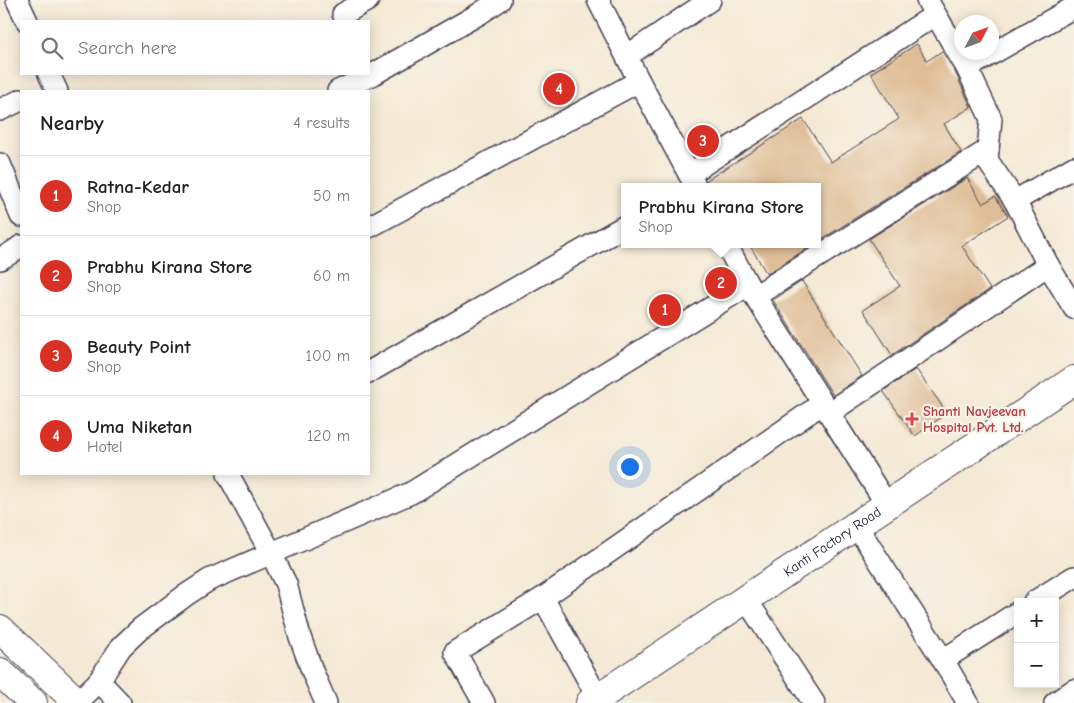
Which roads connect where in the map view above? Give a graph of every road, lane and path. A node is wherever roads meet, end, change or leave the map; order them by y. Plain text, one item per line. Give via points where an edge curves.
1 (368, 0) edge
2 (500, 0) edge
3 (598, 0) edge
4 (710, 0) edge
5 (931, 8) edge
6 (1074, 8) edge
7 (343, 14) dead end
8 (627, 56) junction
9 (967, 68) junction
10 (639, 81) junction
11 (340, 90) edge
12 (20, 100) edge
13 (0, 110) edge
14 (988, 150) junction
15 (0, 164) edge
16 (1074, 166) edge
17 (693, 183) edge
18 (1015, 201) junction
19 (20, 214) edge
20 (370, 226) edge
21 (621, 228) edge
22 (20, 247) edge
23 (728, 248) edge
24 (0, 259) edge
25 (1048, 265) junction
26 (751, 290) junction
27 (1074, 308) edge
28 (370, 371) edge
29 (1074, 380) edge
30 (826, 408) junction
31 (229, 475) edge
32 (887, 505) junction
33 (856, 525) junction
34 (271, 553) junction
35 (1074, 576) edge
36 (543, 598) junction
37 (1040, 598) edge
38 (746, 599) junction
39 (1014, 615) edge
40 (0, 629) edge
41 (943, 660) junction
42 (0, 672) edge
43 (99, 681) junction
44 (1074, 690) edge
45 (594, 700) edge
46 (33, 703) edge
47 (78, 703) edge
48 (120, 703) edge
49 (326, 703) edge
50 (484, 703) edge
51 (814, 703) edge
52 (968, 703) edge
53 (1056, 703) edge

1 - 7 street
2 - 11 street via 372,75
3 - 8 street
4 - 8 street
5 - 9 street
5 - 17 street
6 - 9 street
8 - 10 street
9 - 14 street via 991,119
10 - 17 street
10 - 20 street
12 - 13 street
14 - 18 street via 988,160
14 - 26 street
15 - 19 street
16 - 18 street
18 - 25 street
21 - 28 street
22 - 24 street
23 - 26 street
25 - 27 street
25 - 30 street
26 - 30 street
26 - 34 street via 411,493
29 - 32 main road, Kanti Factory Road
30 - 32 street
30 - 36 street
31 - 34 street
32 - 33 main road, Kanti Factory Road
33 - 38 main road, Kanti Factory Road
33 - 41 street
34 - 43 street via 209,580 140,629 121,647
34 - 49 street via 286,584 300,637
35 - 37 street
36 - 45 street
36 - 50 street via 455,652
38 - 45 main road, Kanti Factory Road
38 - 51 street
39 - 41 street
40 - 47 main road
41 - 52 street
42 - 46 main road
43 - 47 street
43 - 48 street
44 - 53 street

